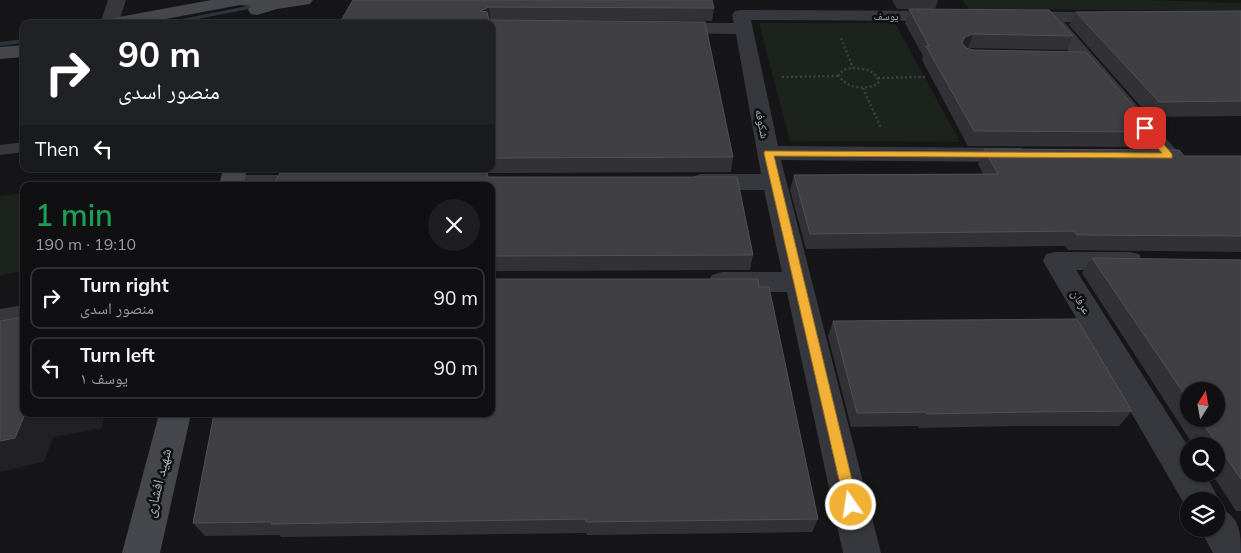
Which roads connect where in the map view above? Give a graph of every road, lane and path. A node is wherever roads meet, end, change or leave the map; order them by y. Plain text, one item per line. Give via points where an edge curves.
1 (117, 0) edge
2 (240, 0) edge
3 (304, 0) edge
4 (274, 4) junction
5 (960, 16) edge
6 (1000, 16) edge
7 (1050, 16) junction
8 (1132, 17) edge
9 (110, 20) edge
10 (131, 20) edge
11 (222, 20) edge
12 (270, 20) edge
13 (743, 22) junction
14 (647, 28) edge
15 (838, 32) dead end
16 (20, 51) edge
17 (0, 53) edge
18 (1056, 58) edge
19 (1085, 58) junction
20 (853, 68) junction
21 (839, 76) junction
22 (925, 77) dead end
23 (774, 78) dead end
24 (878, 78) junction
25 (863, 88) junction
26 (883, 133) dead end
27 (20, 148) edge
28 (0, 150) edge
29 (768, 153) junction
30 (1040, 155) edge
31 (1139, 156) edge
32 (232, 179) edge
33 (312, 182) edge
34 (678, 182) edge
35 (775, 182) junction
36 (1154, 262) edge
37 (699, 282) edge
38 (798, 282) junction
39 (20, 317) edge
40 (0, 320) edge
41 (174, 417) edge
42 (1197, 492) edge
43 (1224, 537) edge
44 (141, 553) edge
45 (862, 553) edge
46 (1234, 553) edge

1 - 9 street
2 - 4 street
2 - 10 street
3 - 4 street
4 - 11 street
4 - 12 street
5 - 13 street, یوسف
6 - 7 street
7 - 8 street
7 - 19 street
13 - 14 street, یوسف
13 - 29 street, شکوفه
15 - 20 path
16 - 17 street
18 - 19 street
19 - 31 street via 1178,156
20 - 21 path via 842,70
20 - 24 path via 866,69
21 - 23 path
21 - 25 path via 844,83
22 - 24 path
24 - 25 path via 878,84
25 - 26 path
27 - 28 lane
29 - 30 street
29 - 35 street, شکوفه
32 - 33 street
34 - 35 street
35 - 38 street, شکوفه
36 - 42 street, عرفان via 1056,261
37 - 38 street
38 - 45 street, شکوفه
39 - 40 street
41 - 44 street, شهید افشاری
43 - 46 street

